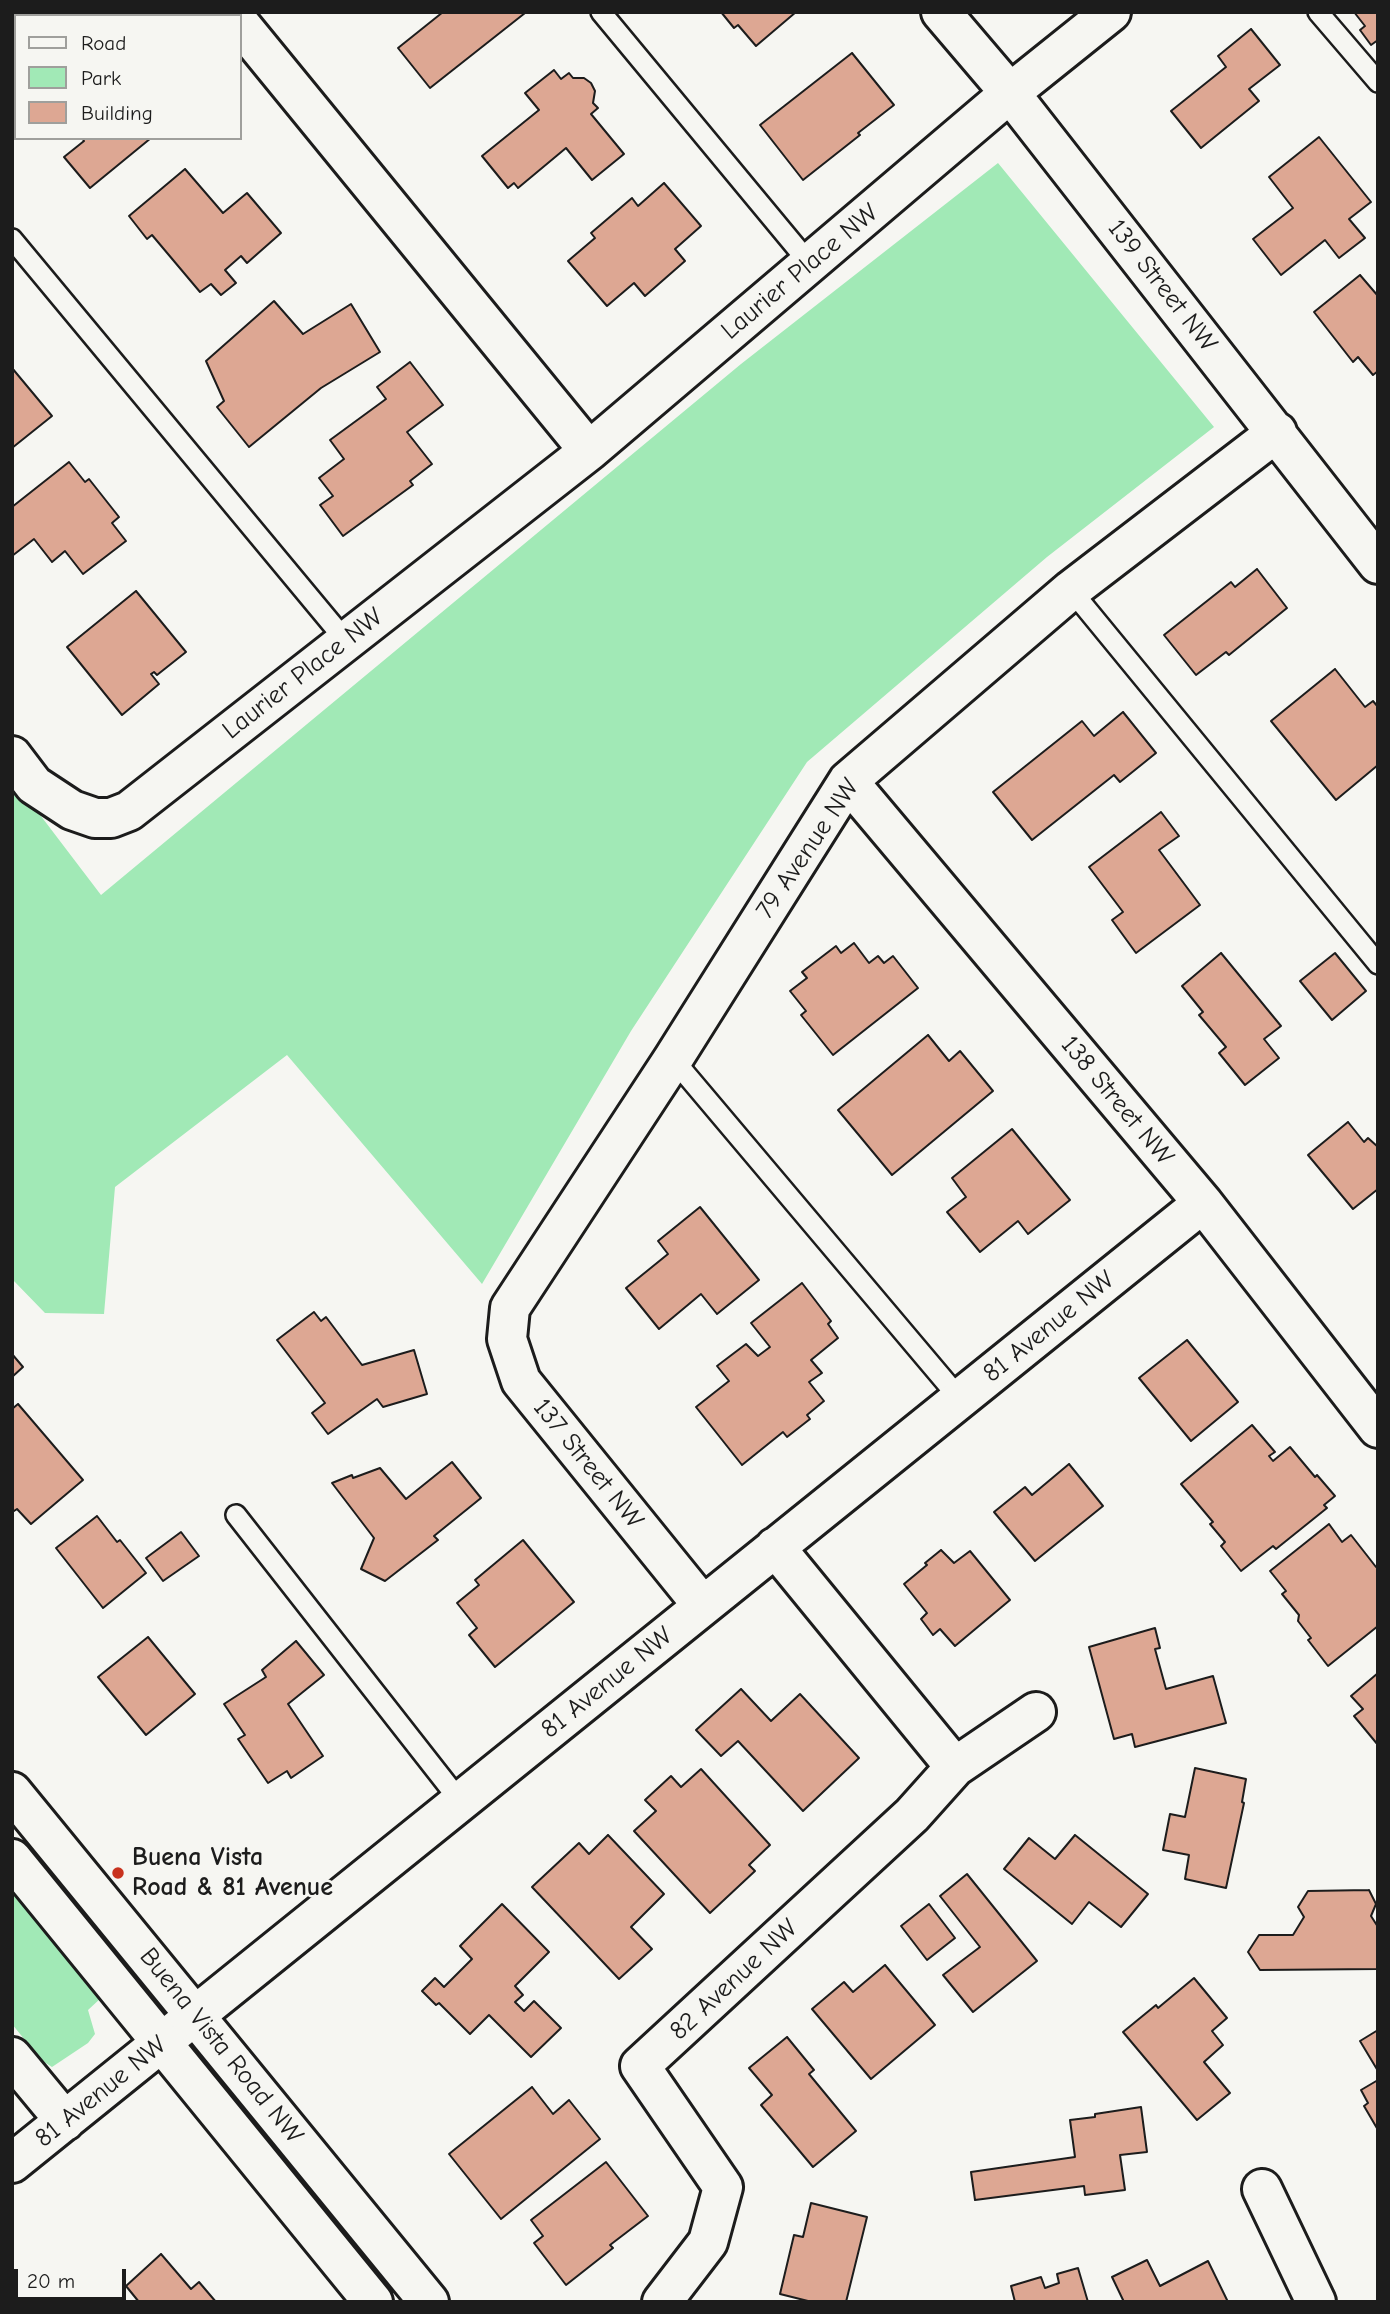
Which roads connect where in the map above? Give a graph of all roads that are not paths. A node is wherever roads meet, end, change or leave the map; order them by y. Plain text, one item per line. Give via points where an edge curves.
1 (601, 12) edge
2 (941, 12) edge
3 (1111, 12) edge
4 (1318, 12) edge
5 (242, 26) edge
6 (1378, 82) edge
7 (1010, 93) junction
8 (12, 239) edge
9 (810, 264) junction
10 (1276, 432) junction
11 (589, 451) junction
12 (1378, 564) edge
13 (1072, 590) junction
14 (346, 641) junction
15 (12, 756) edge
16 (848, 781) junction
17 (1378, 964) edge
18 (673, 1059) junction
19 (1203, 1203) junction
20 (510, 1308) joint
21 (960, 1399) junction
22 (1378, 1428) edge
23 (236, 1515) dead end
24 (775, 1547) junction
25 (703, 1606) junction
26 (1037, 1712) dead end
27 (955, 1767) junction
28 (12, 1792) edge
29 (460, 1801) junction
30 (12, 1859) edge
31 (196, 2014) junction
32 (162, 2042) junction
33 (12, 2056) edge
34 (65, 2121) junction
35 (12, 2163) edge
36 (1262, 2189) dead end
37 (373, 2302) edge
38 (429, 2302) edge
39 (662, 2302) edge
40 (1316, 2302) edge

1 - 9 lane
2 - 7 street, 139 Street NW
3 - 7 street, Laurier Place NW
4 - 6 lane
5 - 11 street
7 - 9 street, Laurier Place NW
7 - 10 street, 139 Street NW
8 - 14 lane
9 - 11 street, Laurier Place NW
10 - 12 street, 139 Street NW
10 - 13 street, 79 Avenue NW
11 - 14 street, Laurier Place NW
13 - 16 street, 79 Avenue NW
13 - 17 lane
14 - 15 street, Laurier Place NW via 129,811 111,818 95,818 51,798 34,785
16 - 18 street, 79 Avenue NW
16 - 19 street, 138 Street NW
18 - 20 street, 79 Avenue NW
18 - 21 lane
19 - 21 street, 81 Avenue NW
19 - 22 street, 138 Street NW
20 - 25 street, 137 Street NW via 507,1339 521,1381
21 - 24 street, 81 Avenue NW
23 - 29 lane
24 - 25 street, 81 Avenue NW
24 - 27 street
25 - 29 street, 81 Avenue NW
26 - 27 street, 82 Avenue NW
27 - 39 street, 82 Avenue NW via 912,1815 640,2066 723,2187 708,2242
28 - 31 street, Buena Vista Road NW
29 - 31 street, 81 Avenue NW
30 - 32 street, Buena Vista Road NW
31 - 32 street, 81 Avenue NW
31 - 38 street, Buena Vista Road NW
32 - 34 street, 81 Avenue NW
32 - 37 street, Buena Vista Road NW
33 - 34 street
34 - 35 street, 81 Avenue NW
36 - 40 street

